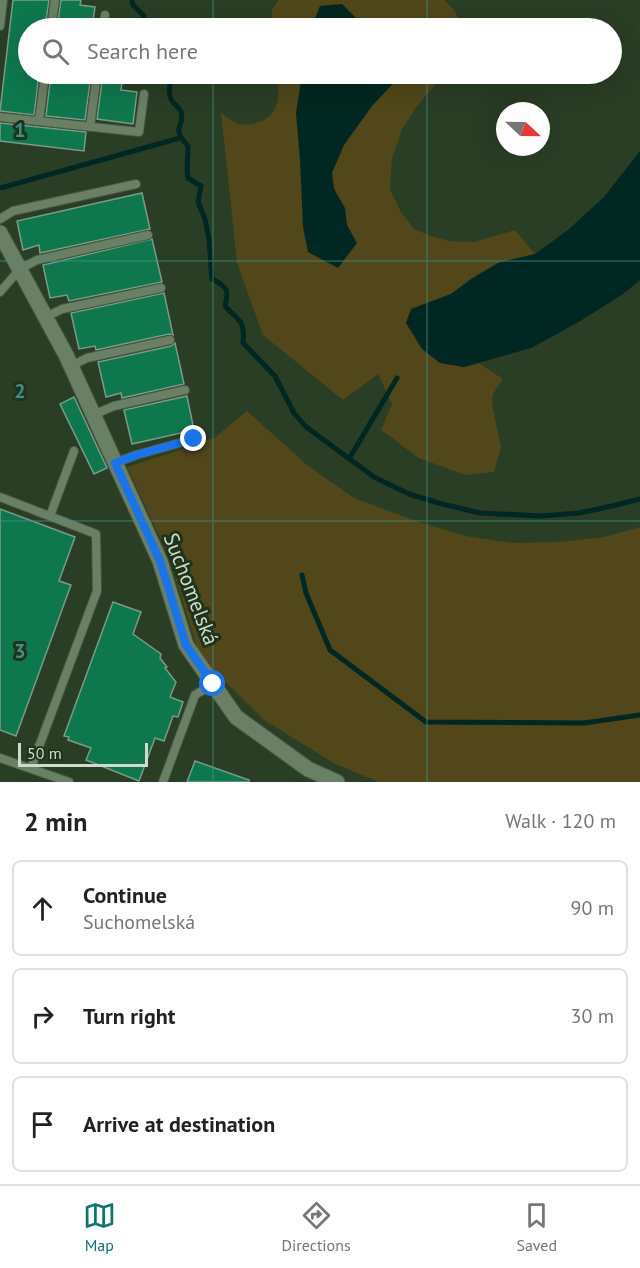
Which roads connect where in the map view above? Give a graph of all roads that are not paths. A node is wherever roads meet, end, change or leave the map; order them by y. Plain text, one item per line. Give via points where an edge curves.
1 (3, 0) edge
2 (55, 0) edge
3 (105, 15) dead end
4 (52, 18) edge
5 (105, 18) edge
6 (0, 26) edge
7 (44, 84) edge
8 (96, 84) edge
9 (144, 94) dead end
10 (0, 117) edge
11 (39, 121) junction
12 (90, 127) junction
13 (136, 184) dead end
14 (0, 219) edge
15 (0, 234) edge
16 (148, 235) dead end
17 (20, 269) junction
18 (161, 288) dead end
19 (0, 292) edge
20 (46, 317) junction
21 (170, 340) dead end
22 (71, 366) junction
23 (185, 390) dead end
24 (93, 415) junction
25 (194, 439) dead end
26 (74, 452) dead end
27 (115, 463) junction
28 (0, 497) edge
29 (50, 516) junction
30 (213, 684) junction
31 (0, 758) edge
32 (31, 768) junction
33 (69, 782) edge
34 (163, 782) edge
35 (337, 782) edge

1 - 6 lane
2 - 4 lane
3 - 5 lane
7 - 11 lane
8 - 12 lane
9 - 12 lane via 139,132
10 - 11 lane
11 - 12 lane
13 - 14 lane via 13,211
15 - 17 street, Suchomelská
16 - 17 lane via 36,260
17 - 19 lane
17 - 20 street, Suchomelská
18 - 20 lane via 62,309
20 - 22 street, Suchomelská
21 - 22 lane via 87,358
22 - 24 street, Suchomelská
23 - 24 lane via 114,406
24 - 27 street, Suchomelská
25 - 27 lane
26 - 29 lane
27 - 30 street, Suchomelská via 160,561 186,645
28 - 29 lane
29 - 32 lane via 96,534 97,591
30 - 34 lane via 195,695
30 - 35 street, Suchomelská via 236,717 308,769
31 - 32 lane
32 - 33 lane

